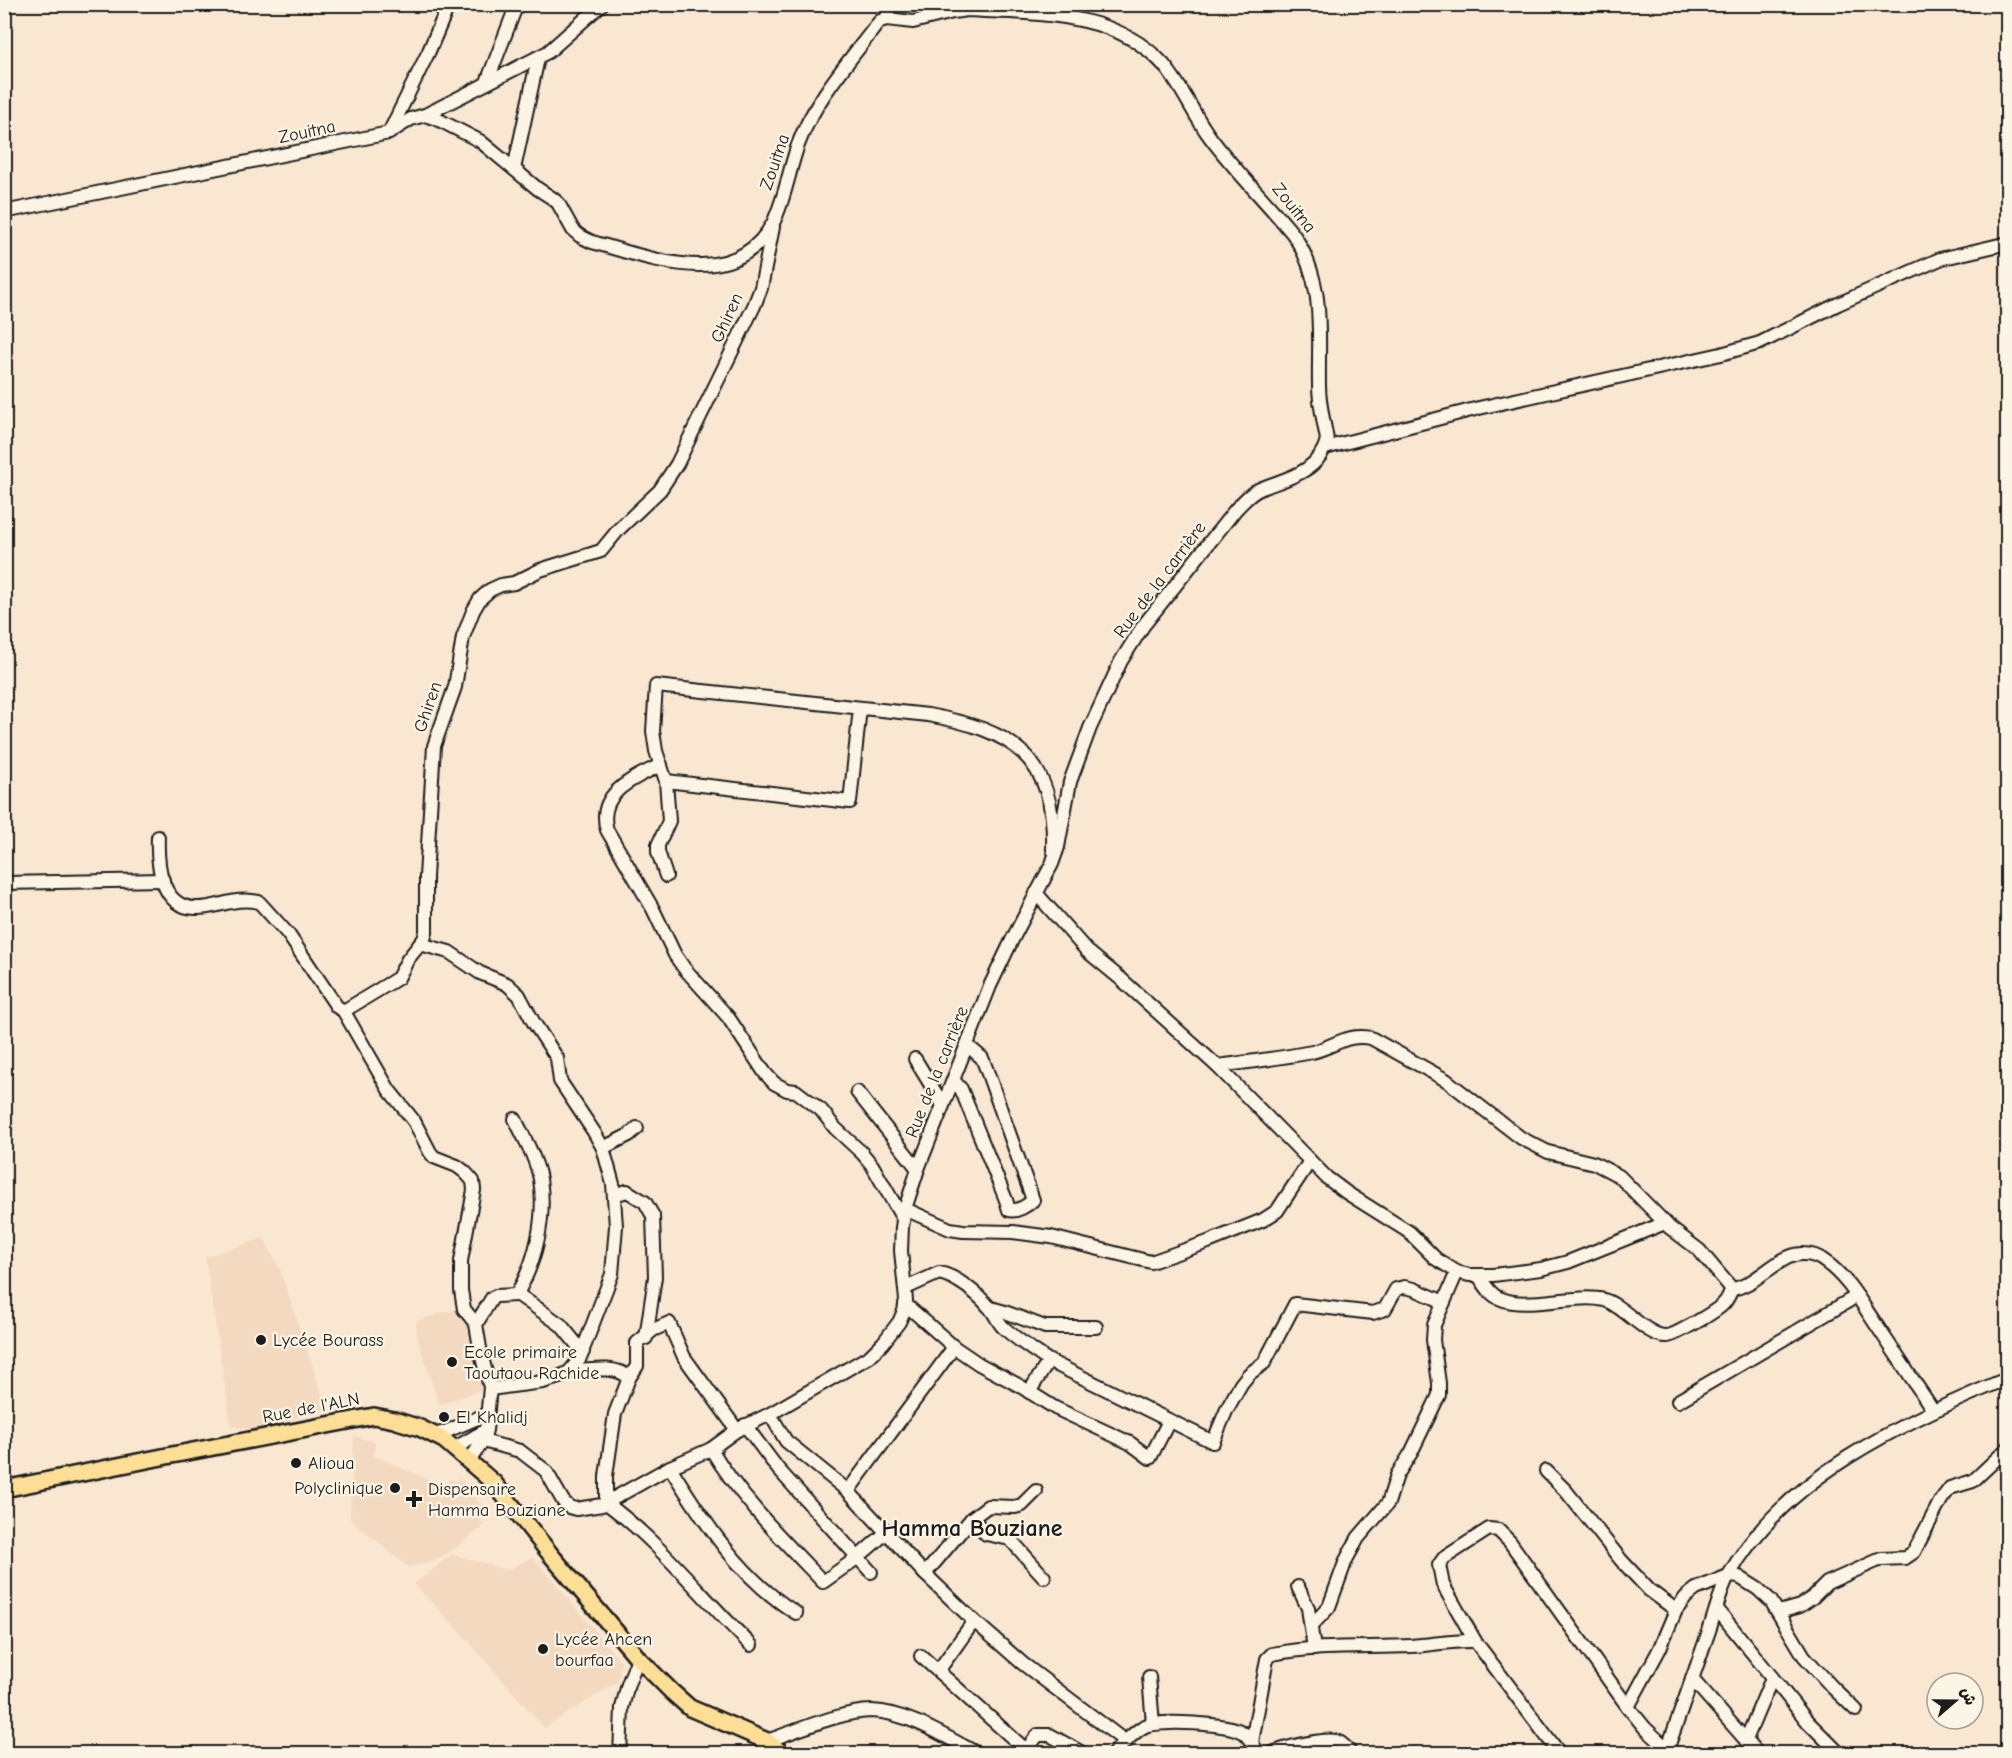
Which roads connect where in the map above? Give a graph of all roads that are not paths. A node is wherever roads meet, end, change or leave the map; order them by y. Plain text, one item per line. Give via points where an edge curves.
1 (448, 4) edge
2 (517, 4) edge
3 (602, 4) edge
4 (890, 4) edge
5 (887, 19) junction
6 (538, 58) junction
7 (487, 82) junction
8 (425, 116) junction
9 (388, 133) junction
10 (514, 169) junction
11 (4, 212) edge
12 (774, 220) junction
13 (2007, 243) edge
14 (1325, 448) junction
15 (860, 708) junction
16 (661, 765) junction
17 (666, 781) junction
18 (158, 837) dead end
19 (1051, 866) junction
20 (666, 876) dead end
21 (163, 880) junction
22 (4, 883) edge
23 (1036, 893) junction
24 (420, 944) junction
25 (343, 1010) junction
26 (968, 1046) junction
27 (915, 1059) dead end
28 (1218, 1066) junction
29 (954, 1081) junction
30 (857, 1092) dead end
31 (943, 1105) junction
32 (515, 1119) dead end
33 (637, 1128) dead end
34 (603, 1148) junction
35 (1310, 1161) junction
36 (918, 1169) junction
37 (614, 1195) junction
38 (904, 1214) junction
39 (1665, 1223) junction
40 (1457, 1272) junction
41 (1478, 1275) junction
42 (906, 1287) junction
43 (1732, 1288) junction
44 (516, 1295) junction
45 (1857, 1296) junction
46 (1444, 1302) junction
47 (905, 1304) junction
48 (991, 1308) junction
49 (476, 1324) junction
50 (1096, 1327) dead end
51 (646, 1338) junction
52 (954, 1347) junction
53 (583, 1352) junction
54 (1049, 1361) junction
55 (569, 1372) junction
56 (629, 1378) junction
57 (2007, 1381) edge
58 (490, 1389) junction
59 (1029, 1392) junction
60 (1678, 1401) dead end
61 (1933, 1410) junction
62 (487, 1414) junction
63 (770, 1414) junction
64 (1169, 1421) junction
65 (741, 1427) junction
66 (433, 1435) junction
67 (482, 1436) junction
68 (2007, 1448) edge
69 (453, 1449) junction
70 (711, 1449) junction
71 (469, 1461) junction
72 (670, 1467) junction
73 (1546, 1471) dead end
74 (4, 1489) edge
75 (848, 1491) junction
76 (1036, 1491) dead end
77 (606, 1503) junction
78 (972, 1518) junction
79 (887, 1532) junction
80 (857, 1558) junction
81 (871, 1572) dead end
82 (925, 1574) junction
83 (1728, 1576) junction
84 (1044, 1577) dead end
85 (1298, 1587) dead end
86 (1717, 1609) junction
87 (1676, 1610) junction
88 (1779, 1612) junction
89 (796, 1613) dead end
90 (975, 1621) junction
91 (1311, 1626) junction
92 (1475, 1641) junction
93 (751, 1645) dead end
94 (1314, 1649) junction
95 (921, 1656) dead end
96 (638, 1658) junction
97 (938, 1671) junction
98 (1149, 1677) dead end
99 (1772, 1677) junction
100 (1692, 1679) junction
101 (1628, 1707) junction
102 (1856, 1710) dead end
103 (1153, 1724) junction
104 (1746, 1740) junction
105 (767, 1741) junction
106 (1126, 1742) junction
107 (1252, 1742) junction
108 (1670, 1750) edge
109 (1023, 1752) edge
110 (620, 1754) edge
111 (783, 1754) edge
112 (978, 1754) edge
113 (1084, 1754) edge
114 (1113, 1754) edge
115 (1258, 1754) edge
116 (1270, 1754) edge
117 (1351, 1754) edge
118 (1560, 1754) edge
119 (1758, 1754) edge
120 (1840, 1754) edge

1 - 9 street
2 - 7 street
3 - 6 street
4 - 5 street
5 - 12 street, Zouitna via 880,21 839,72 809,120
5 - 14 street, Zouitna via 913,22 967,10 1066,17 1116,30 1152,53 1176,82 1213,142 1302,247 1311,268 1320,316 1319,386
6 - 7 street
6 - 10 street
7 - 8 street
8 - 9 street, Zouitna via 411,119
8 - 10 street, Zouitna via 480,141
9 - 11 street, Zouitna
10 - 12 street, Zouitna via 558,203 580,236 684,265 709,266 737,259 753,247
12 - 24 street, Ghiren via 754,306 677,464 660,490 601,551 490,590 473,611 463,637 455,687 434,746 426,932
13 - 14 street via 1940,259 1760,343
14 - 19 street, Rue de la carrière via 1312,466 1293,478 1248,496 1143,626 1112,680 1074,767
15 - 16 street via 656,686 653,731
15 - 17 street via 850,801
15 - 19 street via 964,722 1001,736 1021,750 1037,772 1047,800 1053,832
16 - 17 street
16 - 38 street via 637,776 611,798 603,819 607,830 675,955 728,1017 765,1073 774,1083 796,1091 821,1110 872,1165
17 - 20 street via 669,821 658,852
18 - 21 street
19 - 23 street, Rue de la carrière
21 - 22 street
21 - 25 street via 180,905 194,908 237,900 259,902 288,934 337,1007
23 - 26 street, Rue de la carrière via 990,986
23 - 28 street via 1087,951
24 - 25 street, Ghiren via 398,978
24 - 34 street via 449,952 480,974 507,984 519,995 557,1058 560,1081
25 - 49 street via 430,1152 457,1166 473,1181 461,1261 461,1290 464,1309
26 - 29 street, Rue de la carrière
26 - 29 street via 982,1058 986,1068 1033,1200 1027,1206 1009,1210 961,1089
27 - 31 street
28 - 35 street
28 - 39 street via 1314,1051 1342,1039 1371,1038 1446,1080 1534,1146 1594,1163 1619,1176
29 - 31 street, Rue de la carrière
30 - 36 street
31 - 36 street, Rue de la carrière
32 - 44 street via 540,1178 541,1198 536,1249
33 - 34 street
34 - 37 street
35 - 38 street via 1277,1211 1263,1220 1151,1262 1051,1237 950,1229
35 - 40 street via 1327,1178 1409,1232 1436,1259
36 - 38 street, Rue de la carrière
37 - 51 street via 632,1193 645,1202 653,1216 655,1277
37 - 53 street via 612,1274
38 - 42 street, Rue de la carrière via 901,1251
39 - 41 street via 1569,1262
39 - 43 street via 1700,1250
40 - 41 street
40 - 46 street
41 - 43 street via 1497,1298 1510,1302 1605,1300 1653,1332 1666,1336 1724,1304
42 - 47 street, Rue de la carrière
42 - 48 street via 944,1274
43 - 45 street via 1743,1286 1800,1253 1823,1260
44 - 49 street via 492,1298
44 - 53 street via 555,1320
45 - 60 street
45 - 61 street
46 - 64 street via 1404,1287 1396,1289 1385,1309 1373,1313 1295,1304 1264,1363 1249,1374 1231,1401 1213,1442
46 - 91 street via 1434,1325 1433,1340 1439,1395 1397,1475 1388,1503 1358,1538 1329,1607
47 - 52 street
47 - 63 street, Rue de la carrière via 899,1322 870,1356
48 - 50 street via 1045,1327
48 - 54 street via 1000,1324
49 - 58 street
51 - 56 street via 638,1343 637,1366
51 - 65 street via 669,1323 684,1357
52 - 59 street
52 - 75 street
53 - 55 street
54 - 59 street
54 - 64 street
55 - 56 street via 603,1369 625,1373
55 - 58 street via 543,1382
56 - 77 street via 615,1414
57 - 61 street
58 - 62 street
59 - 64 street via 1130,1443 1150,1458
61 - 83 street via 1824,1474 1759,1532
62 - 66 street
62 - 67 street
63 - 65 street, Rue de la carrière
63 - 75 street via 786,1442
65 - 70 street, Rue de la carrière
65 - 80 street
66 - 69 main road, Rue de l'ALN
66 - 74 main road, Rue de l'ALN via 374,1416
67 - 69 street
67 - 71 street
67 - 77 street, Rue de la carrière via 520,1451 546,1471 569,1507
68 - 88 street via 1973,1482 1950,1488 1914,1552 1905,1558 1881,1560 1827,1583 1800,1606
69 - 71 main road, Rue de l'ALN
70 - 72 street, Rue de la carrière
70 - 80 street via 753,1508 823,1582
71 - 96 main road, Rue de l'ALN via 494,1483
72 - 77 street, Rue de la carrière
72 - 89 street via 708,1526 747,1574
73 - 87 street via 1649,1590
75 - 79 street
76 - 78 street via 1015,1507 988,1506
77 - 93 street via 644,1533
78 - 82 street
78 - 84 street via 986,1534 1010,1539
79 - 80 street
79 - 82 street
80 - 81 street
82 - 90 street
83 - 86 street
83 - 87 street via 1696,1589
83 - 88 street via 1739,1577 1758,1589
85 - 91 street
86 - 99 street
86 - 100 street
87 - 101 street
88 - 102 street via 1804,1656
90 - 97 street
90 - 106 street via 1022,1663
91 - 94 street
92 - 94 street
92 - 101 street via 1443,1585 1439,1565 1490,1529 1498,1530
92 - 118 street
94 - 107 street via 1272,1654 1268,1659
95 - 97 street
96 - 105 main road, Rue de l'ALN via 690,1708
96 - 110 street via 622,1708
97 - 109 street
98 - 103 street
99 - 104 street
99 - 120 street
100 - 104 street
100 - 108 street
101 - 108 street
103 - 106 street via 1136,1731
103 - 107 street via 1232,1728 1243,1732
104 - 119 street
105 - 111 main road, Rue de l'ALN
105 - 112 street via 851,1713 873,1711 915,1723
106 - 114 street
107 - 115 street
109 - 113 street via 1038,1735 1050,1735
116 - 117 street via 1279,1749 1331,1741

